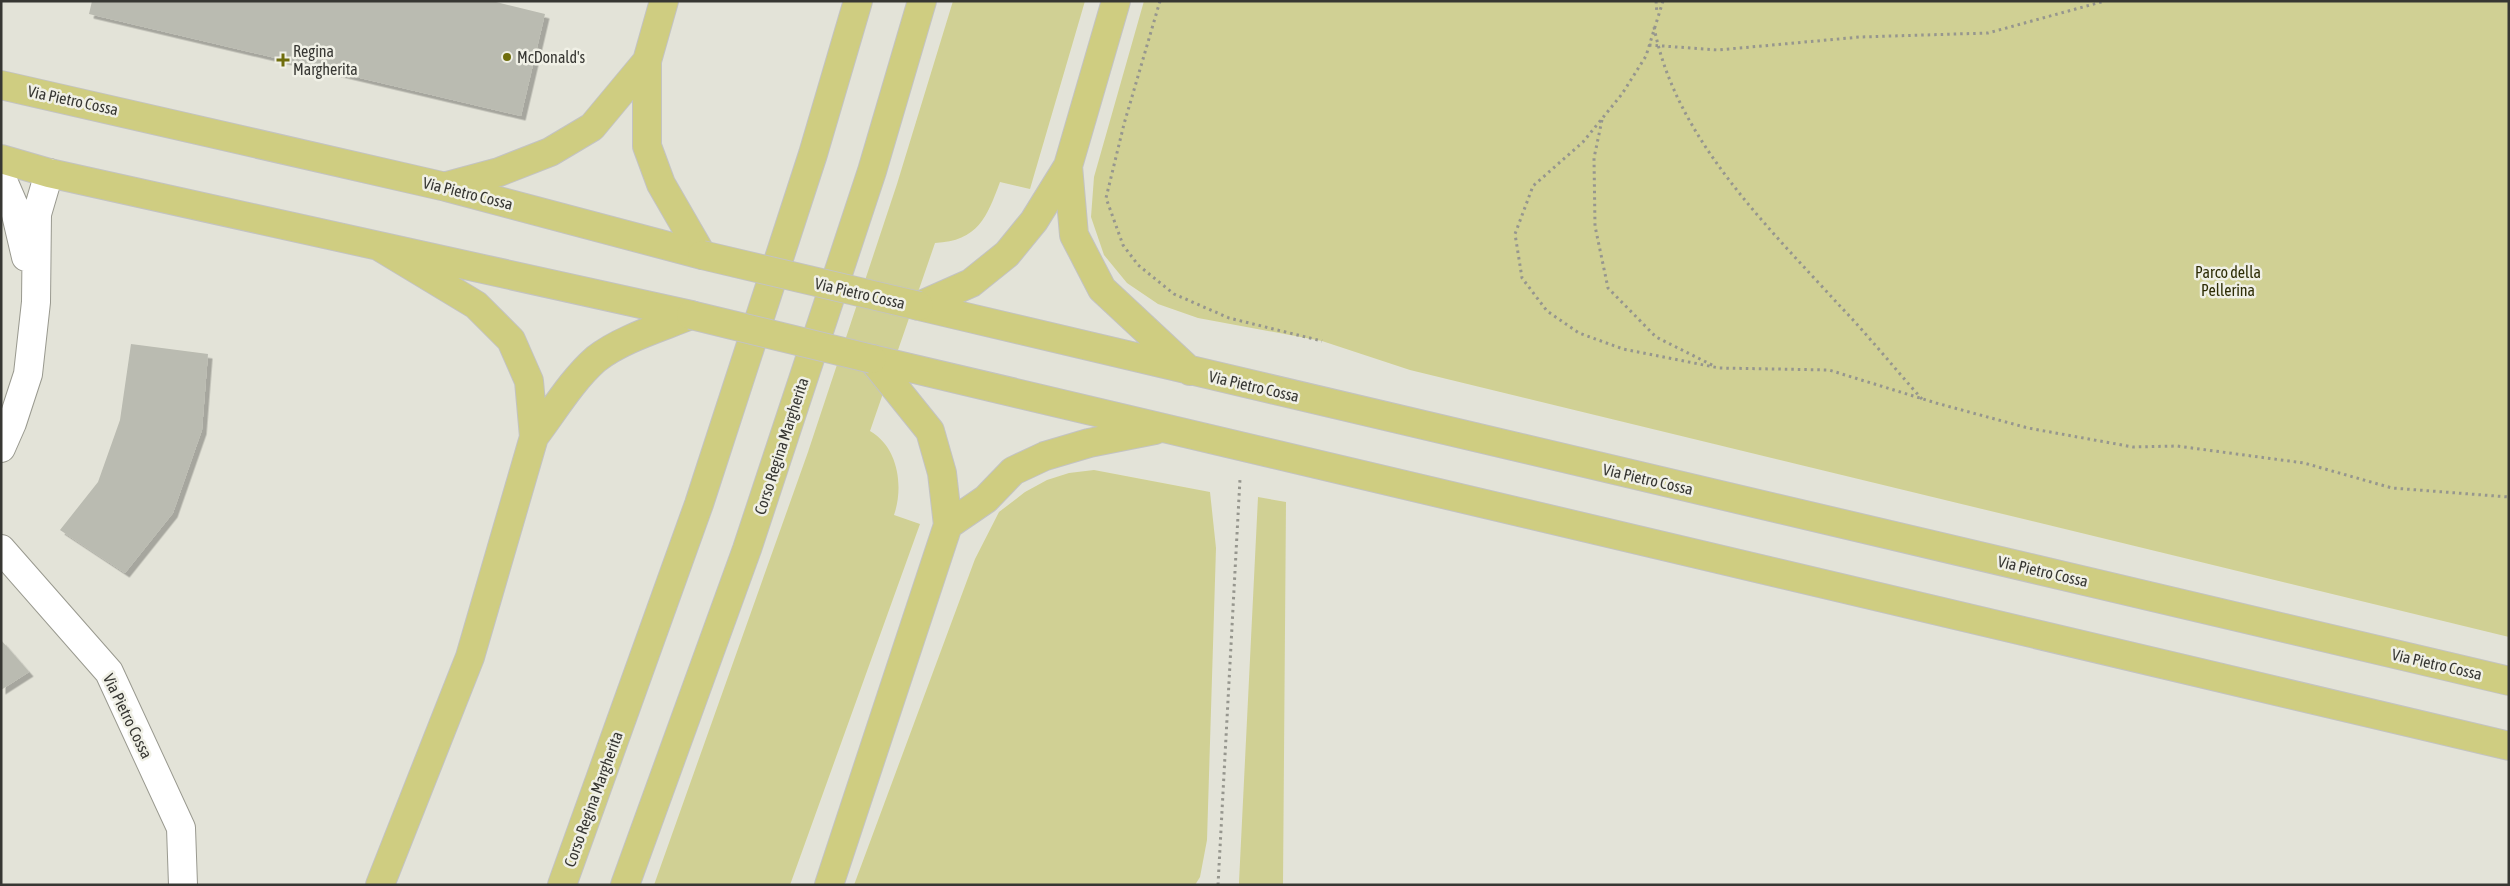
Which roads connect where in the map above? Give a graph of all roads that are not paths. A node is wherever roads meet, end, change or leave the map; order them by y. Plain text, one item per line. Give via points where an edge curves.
1 (664, 1) edge
2 (858, 1) edge
3 (922, 1) edge
4 (1116, 1) edge
5 (647, 61) junction
6 (1, 85) edge
7 (1, 158) edge
8 (1068, 166) junction
9 (49, 173) junction
10 (1, 176) edge
11 (446, 187) junction
12 (380, 246) junction
13 (702, 255) junction
14 (36, 302) junction
15 (918, 306) junction
16 (691, 315) junction
17 (872, 359) junction
18 (1192, 372) junction
19 (1165, 428) junction
20 (534, 437) junction
21 (1, 448) edge
22 (948, 525) junction
23 (1, 550) edge
24 (2509, 681) edge
25 (2509, 746) edge
26 (183, 885) edge
27 (380, 885) edge
28 (562, 885) edge
29 (625, 885) edge
30 (829, 885) edge

1 - 5 main road
2 - 28 main road, Corso Regina Margherita via 810,163 699,504
3 - 29 main road, Corso Regina Margherita via 872,171 753,530
4 - 8 main road
5 - 11 main road via 592,127 550,152 499,172
5 - 13 main road via 647,146 661,184
6 - 11 main road, Via Pietro Cossa
7 - 9 main road
8 - 15 main road via 1034,221 1007,254 971,283
8 - 18 main road via 1074,235 1102,289
9 - 12 main road
9 - 14 street via 37,214
10 - 14 street via 14,206
11 - 13 main road, Via Pietro Cossa
12 - 16 main road
12 - 20 main road via 476,305 512,340 529,381
13 - 15 main road, Via Pietro Cossa, bridge
14 - 21 street via 28,374
15 - 18 main road, Via Pietro Cossa
16 - 17 main road, bridge
16 - 20 main road via 629,341 597,359
17 - 19 main road
17 - 22 main road via 930,431 942,473
18 - 24 main road, Via Pietro Cossa
19 - 22 main road via 1045,456 1013,471 986,498
19 - 25 main road
20 - 27 main road via 470,657
22 - 30 main road
23 - 26 street, Via Pietro Cossa via 109,672 181,828

